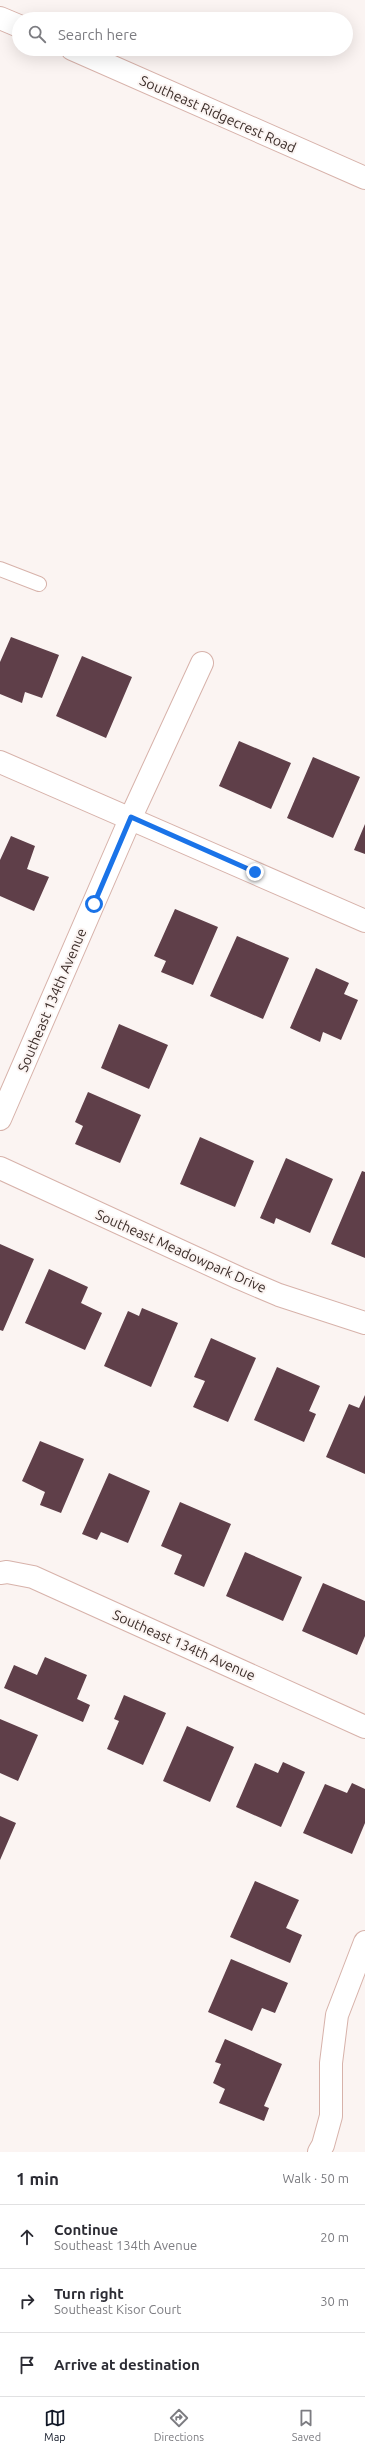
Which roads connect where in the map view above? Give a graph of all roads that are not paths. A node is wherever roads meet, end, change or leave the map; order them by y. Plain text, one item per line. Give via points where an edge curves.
1 (0, 18) edge
2 (12, 23) edge
3 (88, 56) edge
4 (365, 178) edge
5 (0, 569) edge
6 (39, 584) dead end
7 (202, 662) dead end
8 (0, 762) edge
9 (131, 817) junction
10 (365, 921) edge
11 (0, 1119) edge
12 (0, 1168) edge
13 (365, 1323) edge
14 (0, 1573) edge
15 (365, 1727) edge
16 (365, 1942) edge
17 (319, 2152) edge

1 - 2 street
3 - 4 street, Southeast Ridgecrest Road
5 - 6 lane
7 - 9 street, Southeast 134th Avenue
8 - 9 street
9 - 10 street
9 - 11 street, Southeast 134th Avenue
12 - 13 street, Southeast Meadowpark Drive via 279,1295
14 - 15 street, Southeast 134th Avenue via 33,1577
16 - 17 street via 337,2015 331,2063 332,2116

